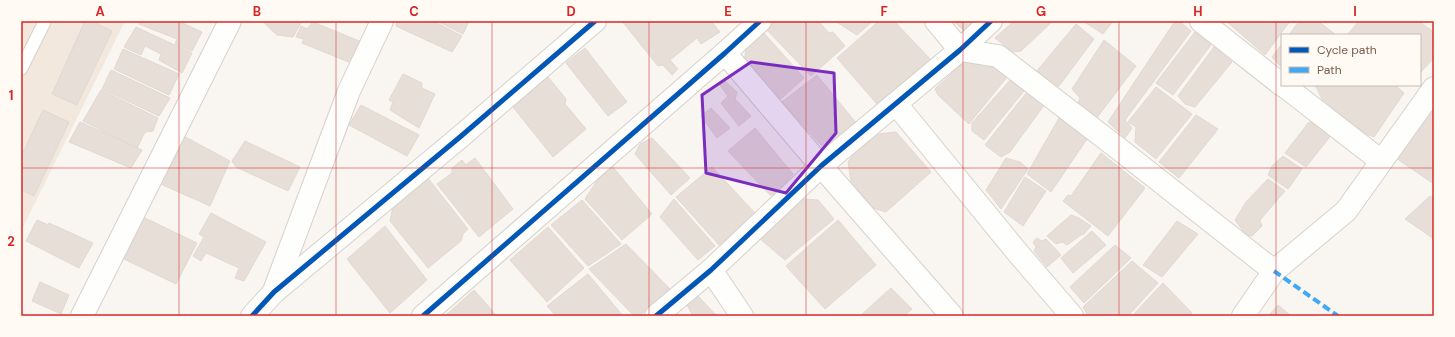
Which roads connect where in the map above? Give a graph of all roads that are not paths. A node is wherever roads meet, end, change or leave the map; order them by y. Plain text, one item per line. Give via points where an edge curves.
1 (44, 21) edge
2 (230, 21) edge
3 (382, 21) edge
4 (594, 21) edge
5 (936, 21) edge
6 (991, 21) edge
7 (1201, 21) edge
8 (757, 22) edge
9 (960, 50) junction
10 (725, 54) junction
11 (21, 69) edge
12 (1281, 84) edge
13 (1283, 86) edge
14 (1434, 88) edge
15 (896, 104) junction
16 (1381, 161) junction
17 (821, 166) junction
18 (712, 270) junction
19 (1274, 271) junction
20 (274, 292) junction
21 (82, 316) edge
22 (252, 316) edge
23 (423, 316) edge
24 (656, 316) edge
25 (742, 316) edge
26 (952, 316) edge
27 (1072, 316) edge
28 (1243, 316) edge

1 - 11 lane
2 - 21 street
3 - 20 street via 349,91
4 - 20 street via 460,138
5 - 9 street
6 - 9 street
7 - 12 street
8 - 10 street
9 - 15 street
9 - 19 street via 998,56
10 - 17 street
10 - 23 street
13 - 16 street
14 - 16 street
15 - 17 street
15 - 27 street
16 - 19 street via 1346,211
17 - 18 street
17 - 26 street
18 - 24 street
18 - 25 street
19 - 28 street
20 - 22 street

